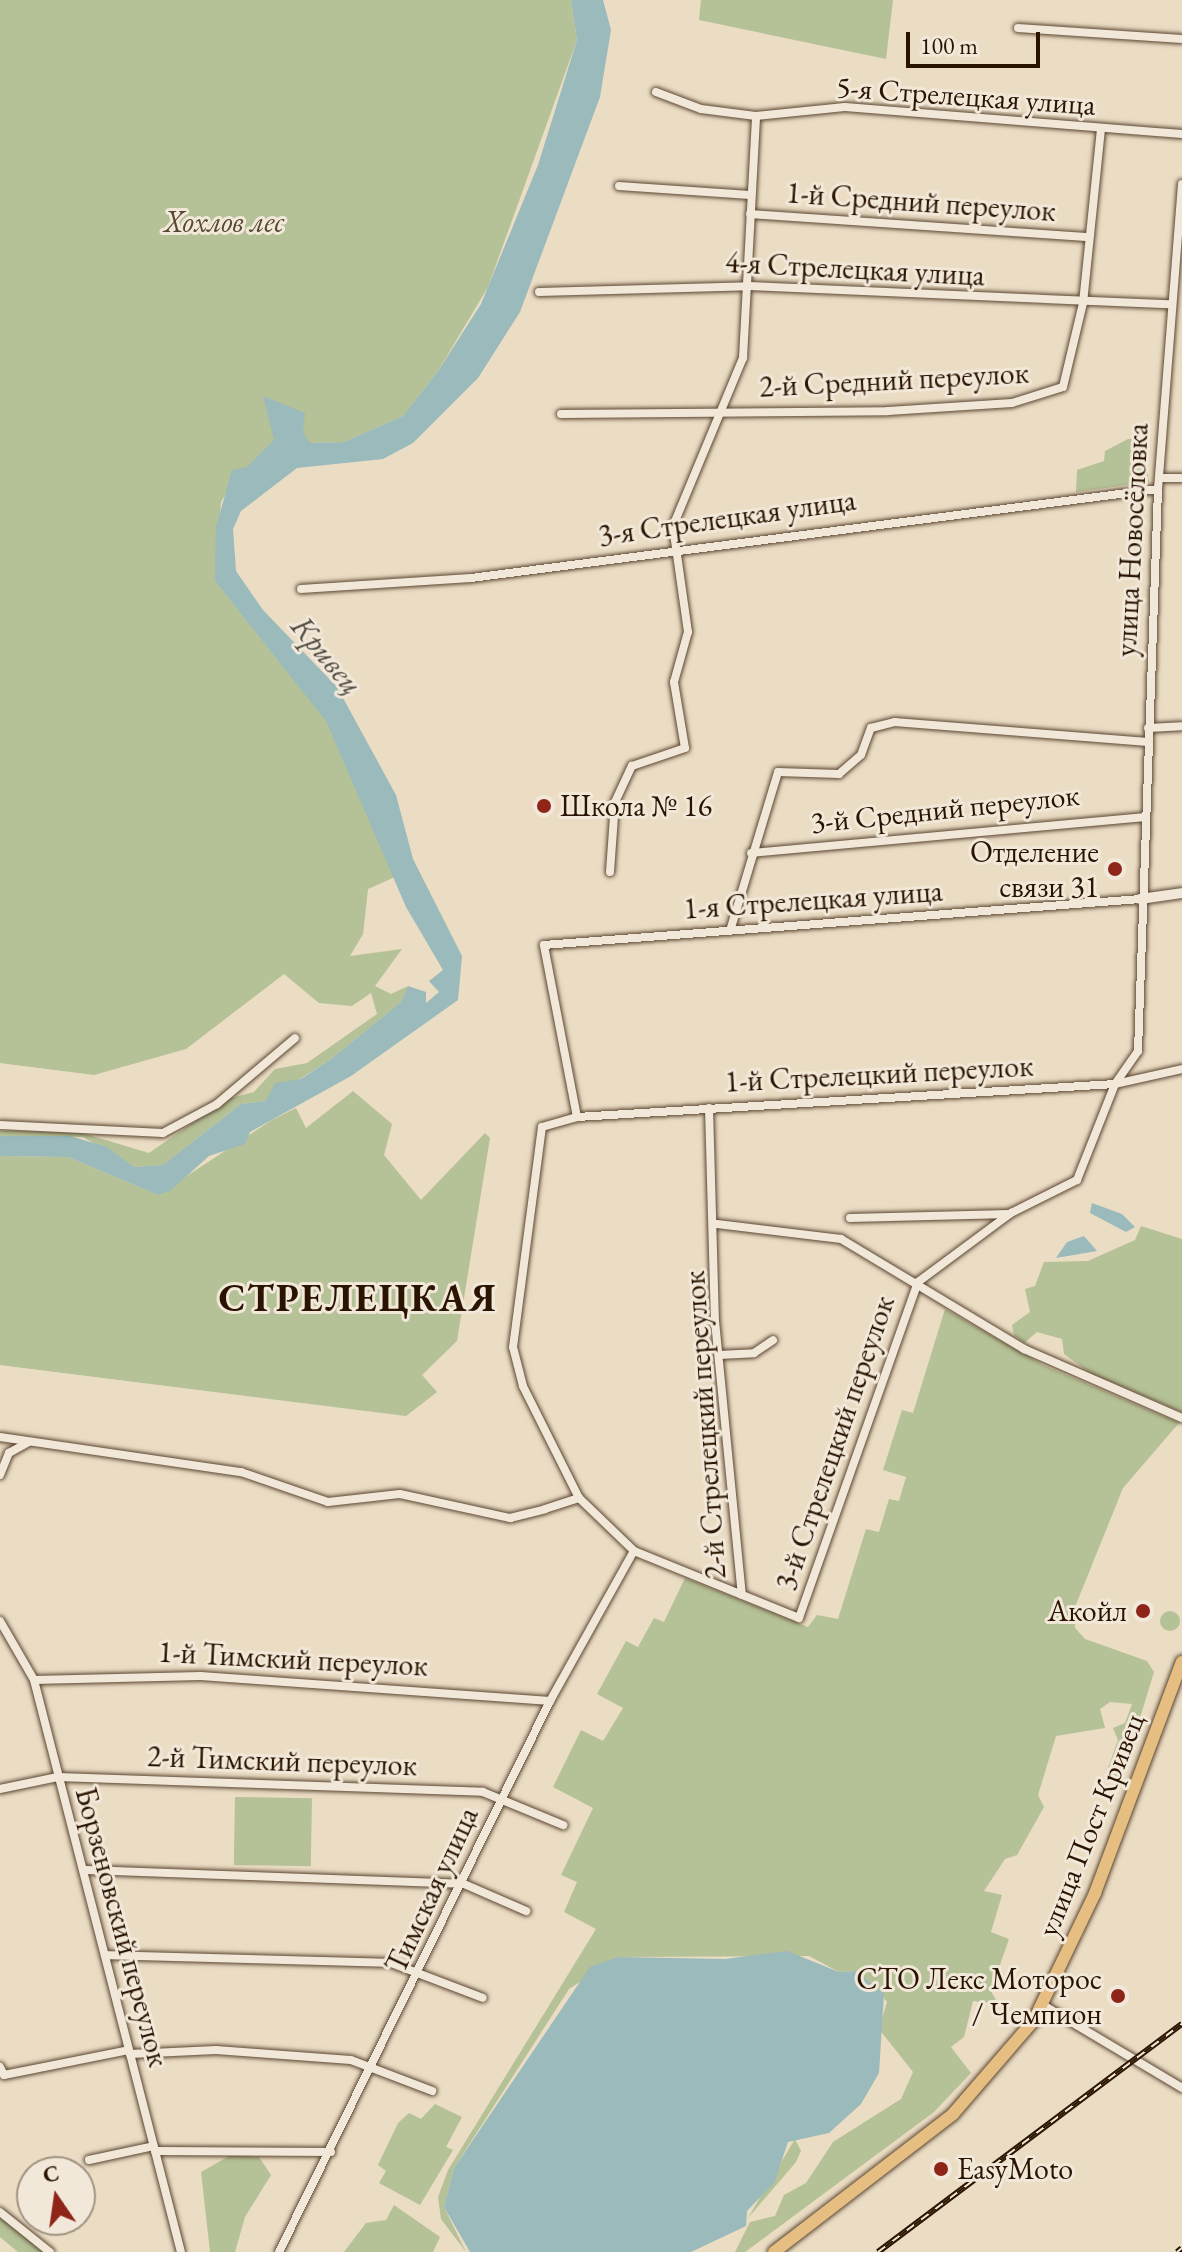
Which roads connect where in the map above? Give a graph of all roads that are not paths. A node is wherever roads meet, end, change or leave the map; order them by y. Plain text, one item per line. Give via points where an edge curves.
1 (1018, 28) dead end
2 (1182, 39) edge
3 (656, 92) dead end
4 (756, 116) junction
5 (1101, 130) junction
6 (1182, 134) edge
7 (1182, 184) edge
8 (619, 186) dead end
9 (750, 195) junction
10 (750, 214) junction
11 (1089, 237) junction
12 (749, 286) junction
13 (539, 292) dead end
14 (1083, 303) junction
15 (1169, 304) junction
16 (724, 412) junction
17 (561, 414) dead end
18 (1159, 478) junction
19 (1182, 478) edge
20 (1158, 489) junction
21 (674, 548) junction
22 (301, 589) dead end
23 (1182, 726) edge
24 (1148, 728) junction
25 (1147, 742) junction
26 (1144, 817) junction
27 (751, 853) junction
28 (610, 872) dead end
29 (1182, 893) edge
30 (1140, 899) junction
31 (730, 931) junction
32 (295, 1038) dead end
33 (1182, 1069) edge
34 (1115, 1084) junction
35 (709, 1108) junction
36 (577, 1117) junction
37 (0, 1125) edge
38 (1077, 1180) joint
39 (1011, 1213) junction
40 (850, 1218) dead end
41 (717, 1224) junction
42 (918, 1282) junction
43 (773, 1340) dead end
44 (719, 1355) junction
45 (1182, 1418) edge
46 (0, 1437) edge
47 (29, 1442) junction
48 (0, 1475) edge
49 (579, 1498) junction
50 (634, 1551) junction
51 (742, 1595) junction
52 (0, 1621) edge
53 (1182, 1662) edge
54 (34, 1680) junction
55 (550, 1701) junction
56 (58, 1777) junction
57 (0, 1789) edge
58 (503, 1795) junction
59 (563, 1825) dead end
60 (84, 1870) junction
61 (464, 1884) junction
62 (526, 1911) dead end
63 (105, 1955) junction
64 (422, 1970) junction
65 (483, 1998) dead end
66 (1043, 2005) junction
67 (130, 2052) junction
68 (375, 2066) junction
69 (0, 2067) edge
70 (1182, 2088) edge
71 (432, 2091) dead end
72 (154, 2149) junction
73 (331, 2152) junction
74 (96, 2159) edge
75 (0, 2212) edge
76 (50, 2252) edge
77 (181, 2252) edge
78 (279, 2252) edge
79 (774, 2252) edge

1 - 2 street
3 - 4 street, 5-я Стрелецкая улица via 701,109
4 - 5 street, 5-я Стрелецкая улица via 845,107
4 - 9 street
5 - 6 street, 5-я Стрелецкая улица
5 - 11 street, 2-й Средний переулок
7 - 15 street, улица Новосёловка
8 - 9 street
9 - 10 street
10 - 11 street, 1-й Средний переулок
10 - 12 street
11 - 14 street, 2-й Средний переулок
12 - 13 street, 4-я Стрелецкая улица
12 - 14 street, 4-я Стрелецкая улица
12 - 16 street via 743,358
14 - 15 street, 4-я Стрелецкая улица
14 - 16 street, 2-й Средний переулок via 1063,387 1040,399
15 - 18 street, улица Новосёловка
16 - 17 street, 2-й Средний переулок
16 - 21 street via 673,526
18 - 19 street
18 - 20 street, улица Новосёловка
20 - 21 street, 3-я Стрелецкая улица
20 - 24 street, улица Новосёловка
21 - 22 street, 3-я Стрелецкая улица via 471,578
21 - 28 street via 688,632 674,682 685,748 632,766 613,810
23 - 24 street
24 - 25 street, улица Новосёловка
25 - 26 street, улица Новосёловка
25 - 27 street via 895,722 871,728 861,755 839,774 778,772
26 - 27 street, 3-й Средний переулок
26 - 30 street, улица Новосёловка
27 - 31 street
29 - 30 street, 1-я Стрелецкая улица
30 - 31 street, 1-я Стрелецкая улица
30 - 34 street, улица Новосёловка via 1144,1023 1138,1051
31 - 36 street, 1-я Стрелецкая улица via 544,945
32 - 37 street via 217,1104 163,1133
33 - 34 street, 1-й Стрелецкий переулок
34 - 35 street, 1-й Стрелецкий переулок
34 - 38 street, улица Новосёловка
35 - 36 street, 1-й Стрелецкий переулок
35 - 41 street, 2-й Стрелецкий переулок
36 - 49 street, 1-й Стрелецкий переулок via 542,1127 536,1136 513,1347 523,1386
38 - 39 street, 3-й Стрелецкий переулок
39 - 40 street
39 - 42 street, 3-й Стрелецкий переулок
41 - 42 street via 841,1239
41 - 44 street, 2-й Стрелецкий переулок
42 - 45 street via 1024,1349
42 - 51 street, 3-й Стрелецкий переулок via 799,1618
43 - 44 street via 754,1353
44 - 51 street, 2-й Стрелецкий переулок
46 - 47 street
47 - 48 street via 9,1453
47 - 49 street via 241,1472 328,1502 413,1494 510,1518
49 - 50 street
50 - 51 street
50 - 55 street, Тимская улица
52 - 54 street, Борзеновский переулок
53 - 66 main road, улица Пост Кривец via 1095,1893
54 - 55 street, 1-й Тимский переулок via 201,1676
54 - 56 street, Борзеновский переулок
55 - 58 street, Тимская улица
56 - 57 street, 2-й Тимский переулок
56 - 58 street, 2-й Тимский переулок
56 - 60 street, Борзеновский переулок
58 - 59 street
58 - 61 street, Тимская улица
60 - 61 street
60 - 63 street, Борзеновский переулок
61 - 62 street
61 - 64 street, Тимская улица
63 - 64 street
63 - 67 street, Борзеновский переулок
64 - 65 street
64 - 68 street, Тимская улица
66 - 70 street
66 - 79 main road, улица Пост Кривец via 953,2114
67 - 68 street via 216,2050
67 - 69 street via 4,2075
67 - 72 street, Борзеновский переулок
68 - 71 street
68 - 73 street, Тимская улица
72 - 73 street
72 - 74 street
72 - 77 street, Борзеновский переулок
73 - 78 street, Тимская улица
75 - 76 street

